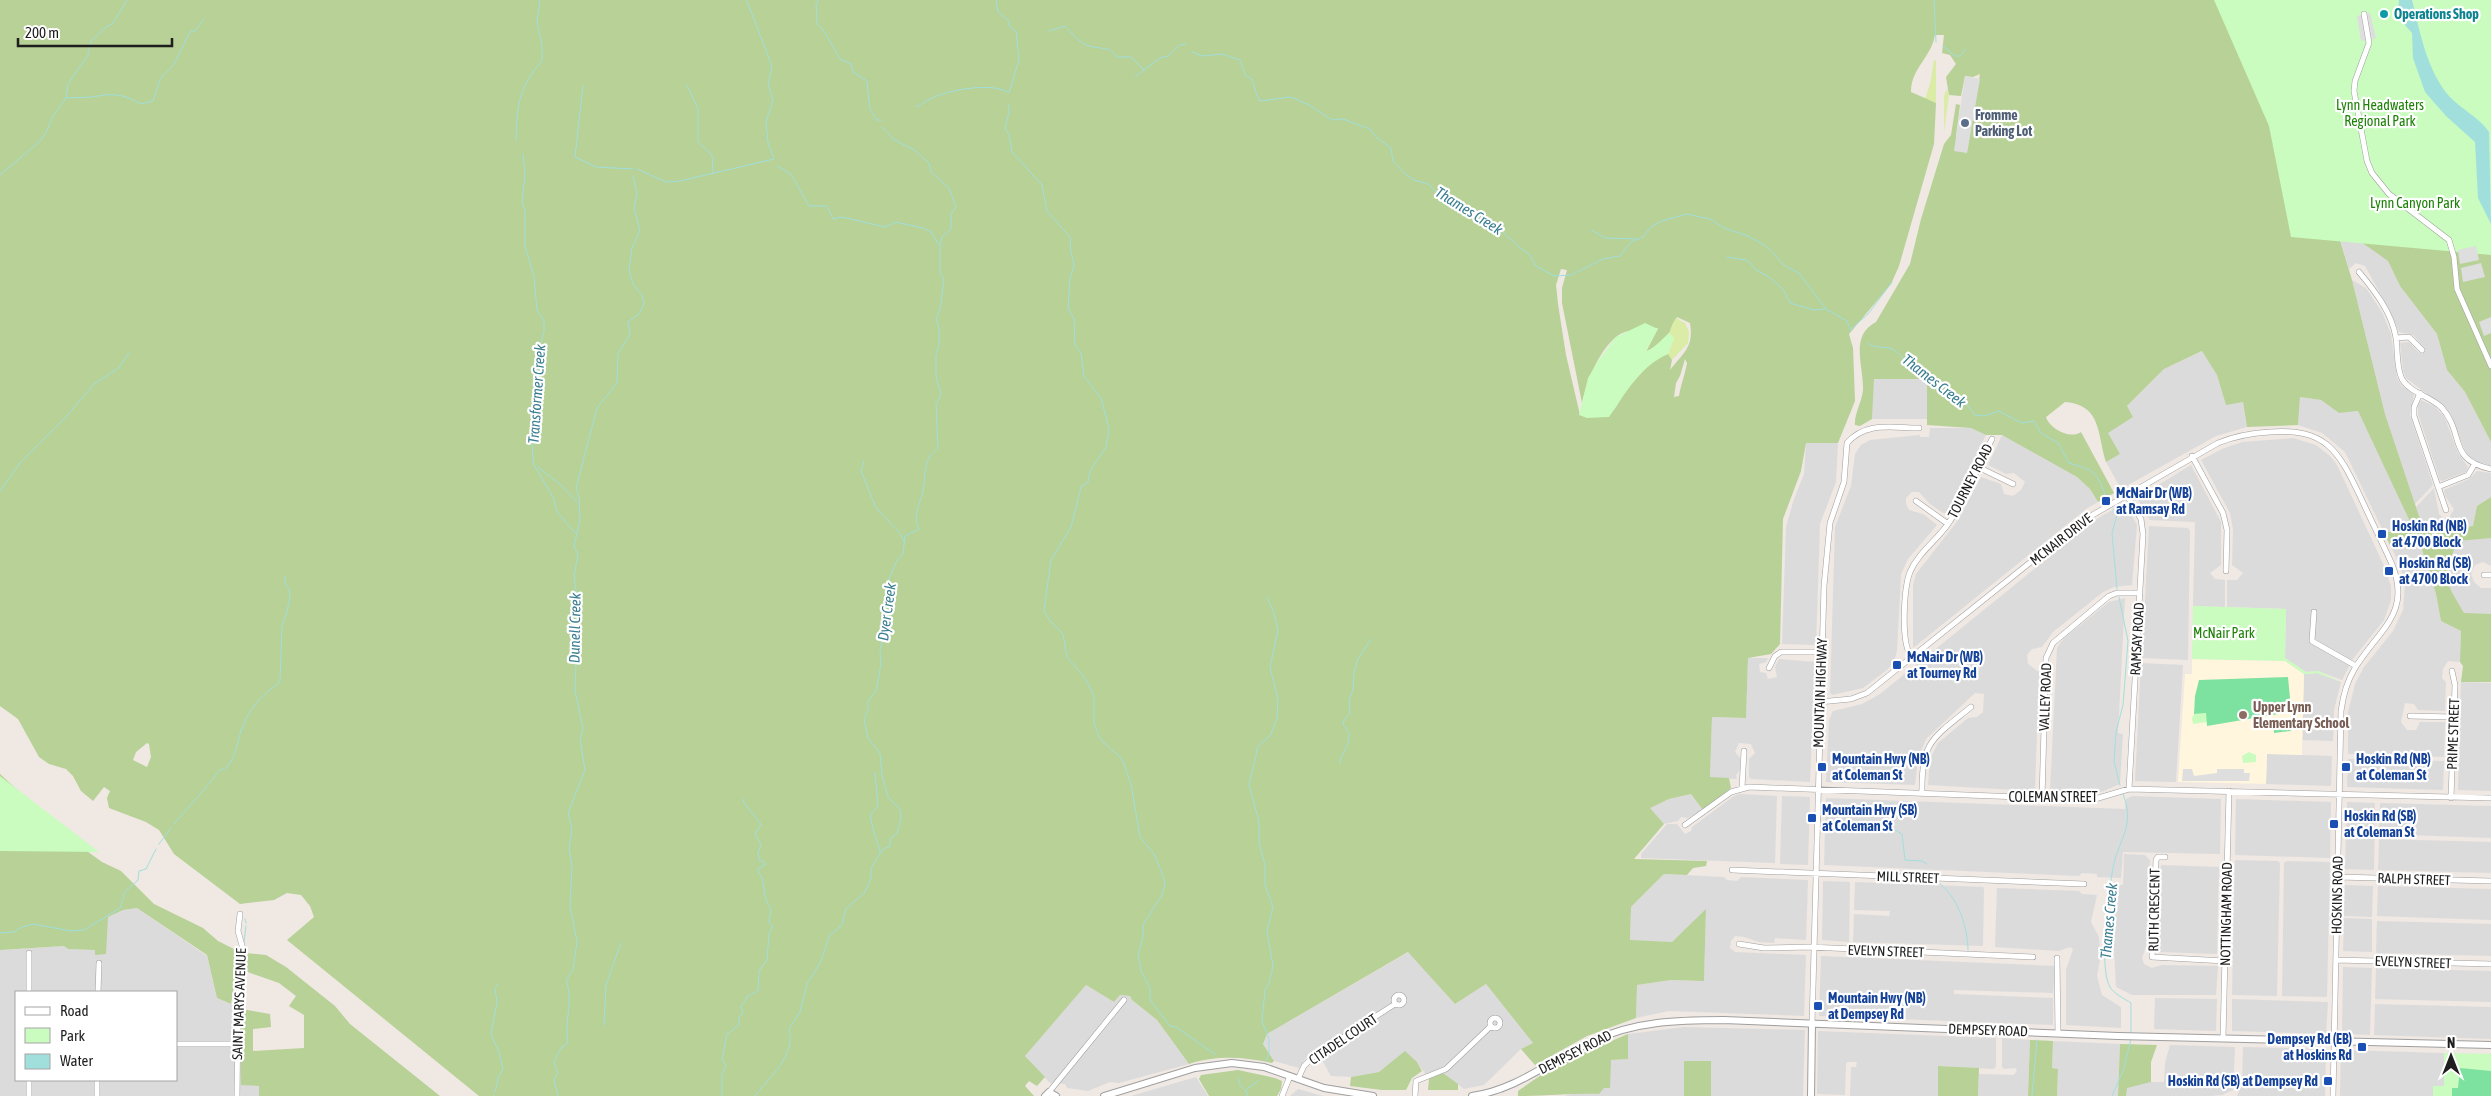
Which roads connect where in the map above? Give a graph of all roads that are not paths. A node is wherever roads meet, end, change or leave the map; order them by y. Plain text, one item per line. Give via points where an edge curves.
1 (2364, 14) dead end
2 (2359, 272) dead end
3 (2396, 338) junction
4 (2422, 350) dead end
5 (2491, 366) edge
6 (2420, 393) junction
7 (1918, 428) dead end
8 (1992, 438) dead end
9 (2326, 443) joint
10 (2192, 456) junction
11 (2474, 465) junction
12 (1978, 467) junction
13 (2491, 469) edge
14 (2013, 484) dead end
15 (2438, 487) junction
16 (2126, 494) junction
17 (1916, 501) dead end
18 (2446, 510) dead end
19 (1948, 524) junction
20 (2226, 571) dead end
21 (2484, 575) dead end
22 (2491, 575) edge
23 (2140, 593) junction
24 (2314, 612) dead end
25 (1821, 652) junction
26 (1912, 658) junction
27 (2356, 666) junction
28 (1769, 668) dead end
29 (2452, 671) dead end
30 (1819, 702) junction
31 (1971, 707) dead end
32 (2410, 716) dead end
33 (2454, 717) junction
34 (1744, 751) dead end
35 (1742, 788) junction
36 (1817, 789) junction
37 (2129, 789) junction
38 (2229, 791) junction
39 (2340, 793) junction
40 (1922, 794) junction
41 (2042, 798) junction
42 (2452, 798) junction
43 (2491, 798) edge
44 (1686, 825) dead end
45 (2165, 857) dead end
46 (1732, 870) dead end
47 (1815, 873) junction
48 (2338, 877) junction
49 (2491, 881) edge
50 (2084, 884) dead end
51 (240, 914) dead end
52 (1739, 944) dead end
53 (1814, 948) junction
54 (29, 953) dead end
55 (2034, 957) dead end
56 (2057, 958) dead end
57 (2225, 960) junction
58 (2336, 960) junction
59 (98, 963) dead end
60 (2491, 964) edge
61 (29, 991) edge
62 (98, 991) edge
63 (1124, 1000) dead end
64 (1395, 1004) dead end
65 (1812, 1024) junction
66 (1491, 1026) dead end
67 (2058, 1033) junction
68 (2223, 1038) junction
69 (2334, 1041) junction
70 (178, 1044) edge
71 (237, 1044) junction
72 (2491, 1045) edge
73 (1290, 1076) junction
74 (1298, 1079) junction
75 (29, 1081) edge
76 (97, 1081) edge
77 (1047, 1094) edge
78 (29, 1096) edge
79 (97, 1096) edge
80 (237, 1096) edge
81 (1056, 1096) edge
82 (1104, 1096) edge
83 (1282, 1096) edge
84 (1373, 1096) edge
85 (1415, 1096) edge
86 (1472, 1096) edge
87 (1811, 1096) edge
88 (2333, 1096) edge

1 - 5 street via 2369,42 2354,91 2369,167 2383,189 2449,240 2457,289
2 - 3 street via 2386,311
3 - 4 street via 2409,337
3 - 6 street via 2402,378
6 - 11 street via 2442,407 2462,454
6 - 15 street via 2414,416
7 - 25 street, MOUNTAIN HIGHWAY via 1870,428 1857,433 1847,443 1844,482 1830,523
8 - 12 street, TOURNEY ROAD
9 - 10 street, MCNAIR DRIVE via 2301,432 2254,433 2228,439
9 - 27 street, HOSKINS ROAD via 2346,467 2391,562 2398,586 2397,607 2392,620
10 - 16 street, MCNAIR DRIVE
10 - 20 street via 2224,513
11 - 13 street
11 - 15 street via 2468,474
12 - 14 street
12 - 19 street, TOURNEY ROAD
15 - 18 street
16 - 23 street, RAMSAY ROAD via 2142,523
16 - 26 street, MCNAIR DRIVE via 2082,521
17 - 19 street
19 - 26 street, TOURNEY ROAD via 1916,561 1907,582 1905,639
21 - 22 street
23 - 37 street, RAMSAY ROAD
23 - 41 street, VALLEY ROAD via 2109,596 2049,649 2046,658
24 - 27 street via 2312,641
25 - 28 street via 1781,652
25 - 30 street, MOUNTAIN HIGHWAY
26 - 30 street, MCNAIR DRIVE via 1867,694
27 - 39 street, HOSKINS ROAD via 2341,711
29 - 33 street, PRIME STREET via 2455,680
30 - 36 street, MOUNTAIN HIGHWAY
31 - 40 street via 1929,744 1923,763
32 - 33 street
33 - 42 street, PRIME STREET
34 - 35 street
35 - 36 street, COLEMAN STREET
35 - 44 street, COLEMAN STREET via 1731,792
36 - 40 street, COLEMAN STREET
36 - 47 street, MOUNTAIN HIGHWAY
37 - 38 street, COLEMAN STREET
37 - 41 street, COLEMAN STREET via 2095,799
38 - 39 street, COLEMAN STREET
38 - 57 street, NOTTINGHAM ROAD
39 - 42 street, COLEMAN STREET
39 - 48 street, HOSKINS ROAD
40 - 41 street, COLEMAN STREET
42 - 43 street, COLEMAN STREET
45 - 57 street, RUTH CRESCENT via 2156,860 2152,957
46 - 47 street, MILL STREET
47 - 50 street, MILL STREET
47 - 53 street, MOUNTAIN HIGHWAY
48 - 49 street, RALPH STREET
48 - 58 street, HOSKINS ROAD
51 - 71 street, SAINT MARYS AVENUE via 238,931 243,949
52 - 53 street, EVELYN STREET via 1764,948
53 - 55 street, EVELYN STREET
53 - 65 street, MOUNTAIN HIGHWAY
54 - 61 street
56 - 67 street
57 - 68 street, NOTTINGHAM ROAD
58 - 60 street, EVELYN STREET
58 - 69 street, HOSKINS ROAD
59 - 62 street
63 - 77 street
64 - 74 street, CITADEL COURT via 1314,1056
65 - 67 street, DEMPSEY ROAD
65 - 86 street, DEMPSEY ROAD via 1687,1020 1639,1025 1591,1041 1510,1086
65 - 87 street, MOUNTAIN HIGHWAY
66 - 85 street via 1446,1069 1416,1081
67 - 68 street, DEMPSEY ROAD
68 - 69 street, DEMPSEY ROAD
69 - 72 street, DEMPSEY ROAD
69 - 88 street, HOSKINS ROAD
70 - 71 street
71 - 80 street, SAINT MARYS AVENUE
73 - 74 street
73 - 82 street via 1252,1064 1222,1063
73 - 83 street
74 - 84 street via 1339,1092
75 - 78 street
76 - 79 street
77 - 81 street

